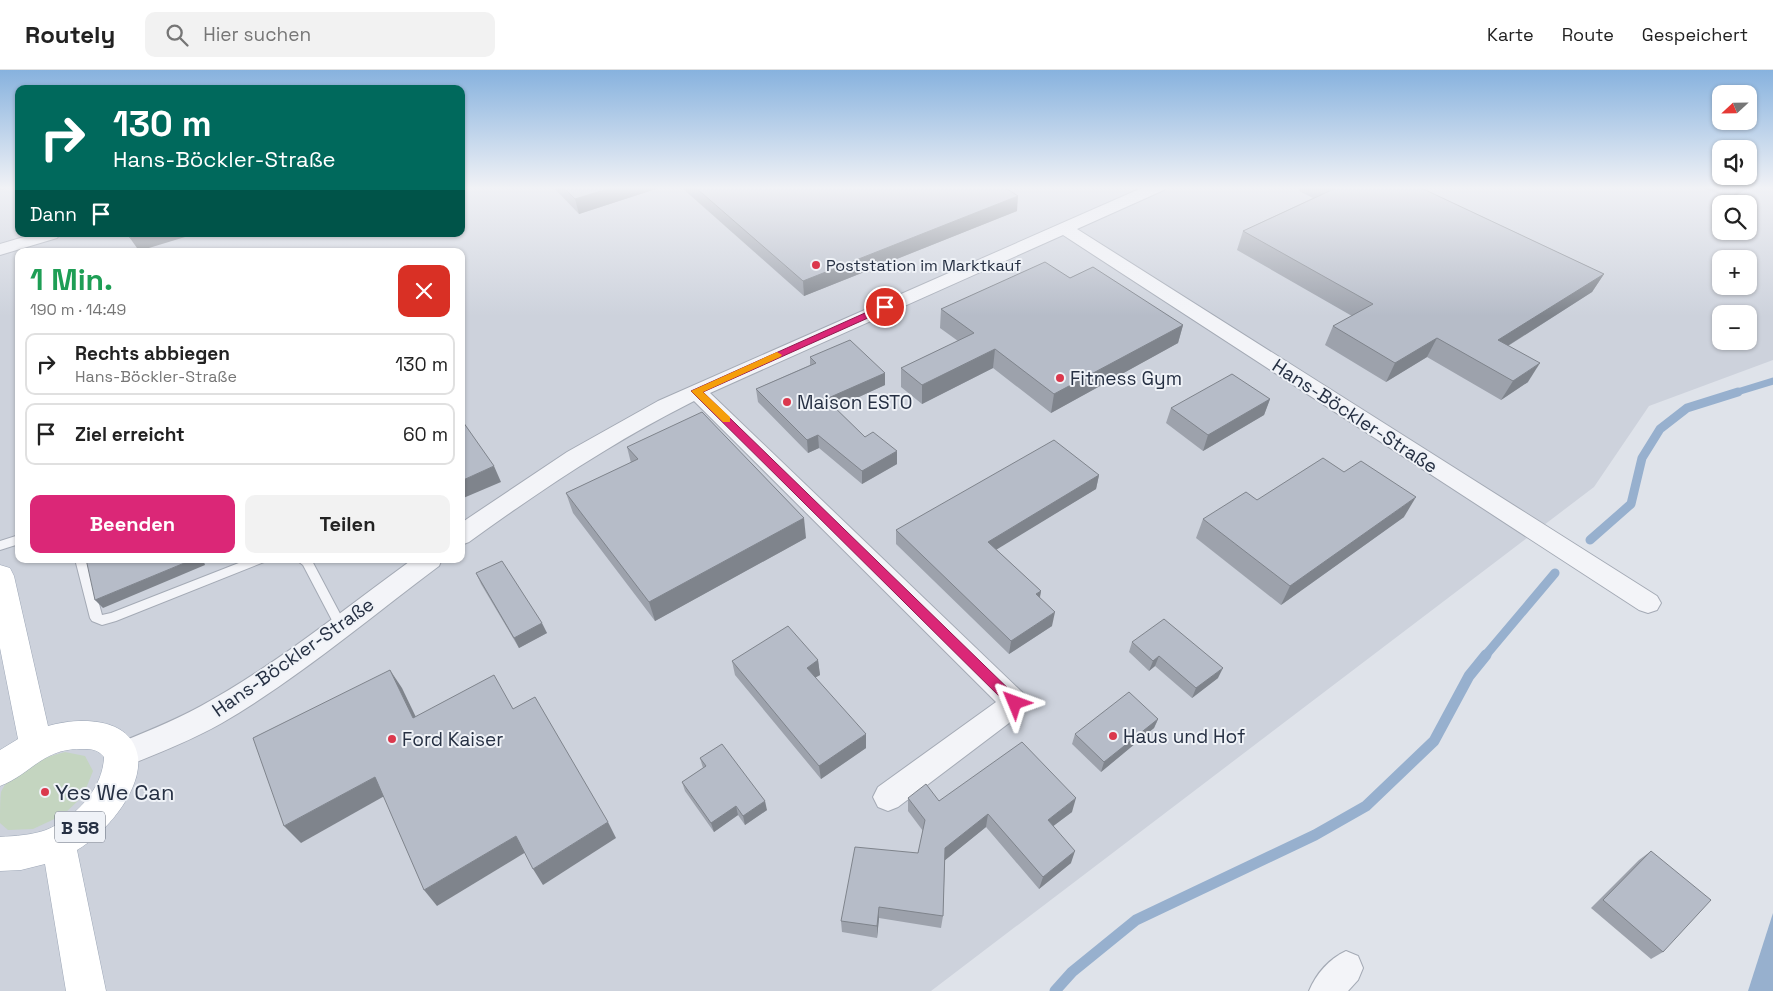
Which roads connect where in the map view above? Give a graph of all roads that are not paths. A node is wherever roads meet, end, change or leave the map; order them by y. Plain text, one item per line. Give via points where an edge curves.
1 (1059, 230) edge
2 (1066, 230) edge
3 (41, 237) edge
4 (0, 250) edge
5 (696, 391) junction
6 (465, 533) edge
7 (15, 540) edge
8 (0, 546) edge
9 (81, 563) edge
10 (250, 563) edge
11 (308, 563) edge
12 (425, 563) edge
13 (0, 576) edge
14 (1648, 603) dead end
15 (340, 625) junction
16 (36, 745) junction
17 (121, 755) junction
18 (0, 771) edge
19 (888, 797) dead end
20 (58, 843) junction
21 (0, 854) edge
22 (86, 991) edge

1 - 5 street
2 - 14 street, Hans-Böckler-Straße
3 - 4 street
5 - 6 street via 635,422 506,503
5 - 19 street via 1015,703
7 - 8 lane
9 - 10 lane via 96,618 102,620
11 - 15 lane
12 - 15 street, Hans-Böckler-Straße
13 - 16 main road
15 - 17 street, Hans-Böckler-Straße via 222,708
16 - 17 main road via 65,735 91,733 111,740
16 - 18 main road
17 - 20 main road, B 58 via 120,777 107,801 84,825
20 - 21 main road, B 58 via 21,854
20 - 22 main road, B 58

